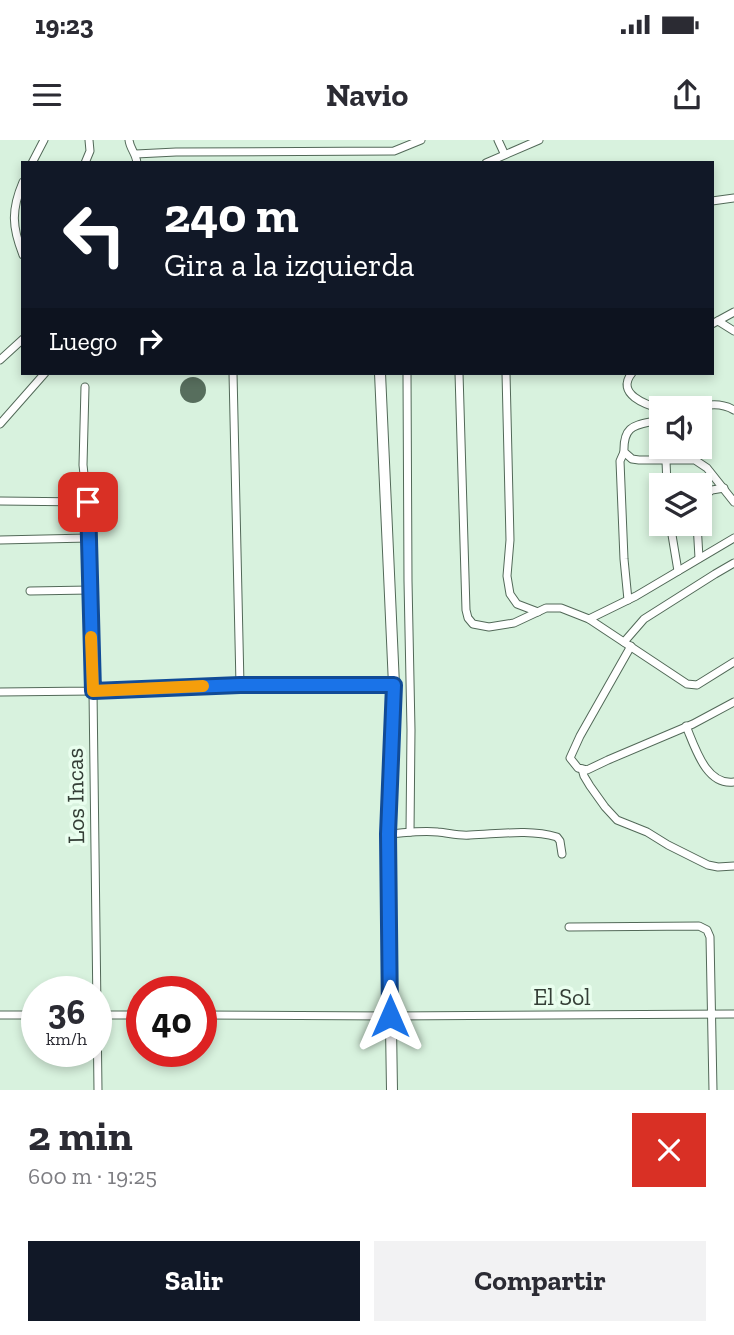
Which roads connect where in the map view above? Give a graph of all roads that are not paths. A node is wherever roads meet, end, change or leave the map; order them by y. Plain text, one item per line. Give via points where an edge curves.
1 (44, 140) edge
2 (89, 140) edge
3 (129, 140) edge
4 (421, 140) edge
5 (498, 140) edge
6 (539, 140) edge
7 (227, 152) junction
8 (136, 153) junction
9 (505, 153) junction
10 (33, 161) edge
11 (86, 161) edge
12 (137, 161) edge
13 (227, 161) edge
14 (490, 161) edge
15 (21, 186) edge
16 (734, 198) edge
17 (714, 201) edge
18 (21, 249) edge
19 (734, 312) edge
20 (715, 323) edge
21 (734, 331) edge
22 (21, 341) edge
23 (0, 360) edge
24 (43, 375) edge
25 (233, 375) edge
26 (380, 375) edge
27 (407, 375) edge
28 (459, 375) edge
29 (506, 375) edge
30 (630, 375) edge
31 (85, 387) dead end
32 (712, 405) edge
33 (649, 406) edge
34 (734, 410) edge
35 (649, 422) edge
36 (0, 424) edge
37 (624, 452) junction
38 (666, 460) junction
39 (667, 473) edge
40 (724, 488) junction
41 (712, 490) edge
42 (0, 501) edge
43 (88, 502) junction
44 (734, 502) edge
45 (672, 536) edge
46 (698, 536) edge
47 (89, 538) junction
48 (734, 538) edge
49 (0, 540) edge
50 (699, 558) junction
51 (734, 563) edge
52 (678, 571) junction
53 (90, 590) junction
54 (30, 591) dead end
55 (628, 600) junction
56 (537, 612) junction
57 (589, 619) junction
58 (627, 644) junction
59 (734, 662) edge
60 (240, 685) junction
61 (394, 685) junction
62 (93, 691) junction
63 (0, 692) edge
64 (734, 702) edge
65 (686, 726) junction
66 (582, 769) junction
67 (734, 782) edge
68 (410, 832) junction
69 (388, 834) junction
70 (562, 854) dead end
71 (734, 866) edge
72 (569, 927) dead end
73 (97, 976) edge
74 (711, 1014) junction
75 (734, 1014) edge
76 (0, 1015) edge
77 (21, 1015) edge
78 (217, 1015) edge
79 (390, 1016) junction
80 (98, 1067) edge
81 (99, 1090) edge
82 (392, 1090) edge
83 (713, 1090) edge

1 - 10 street
2 - 11 street
3 - 8 street
4 - 7 street via 394,151
5 - 9 street
6 - 9 street
7 - 8 street
7 - 13 street
8 - 12 street
9 - 14 street
15 - 18 street via 14,214
16 - 17 street
19 - 20 street
20 - 21 street
22 - 23 street
24 - 36 street
25 - 60 street
26 - 61 street
27 - 68 street
28 - 56 street via 468,618 473,624 489,627 514,624
29 - 56 street via 507,576 517,604
30 - 33 street via 627,386 633,397
31 - 43 street, Los Incas via 83,466
32 - 34 street
35 - 37 street via 629,429
37 - 38 street via 632,459
37 - 55 street via 620,461
38 - 39 street
38 - 40 street via 695,460
40 - 41 street
40 - 44 street
42 - 43 street
43 - 47 street, Los Incas
45 - 52 street
46 - 50 street
47 - 49 street
47 - 53 street, Los Incas
48 - 50 street
50 - 52 street
51 - 58 street via 644,619
52 - 55 street
53 - 54 street
53 - 62 street, Los Incas
55 - 57 street
56 - 57 street via 561,608
57 - 58 street
58 - 59 street via 687,684 697,685
58 - 66 street via 570,758
60 - 61 street
60 - 62 street
61 - 69 street
62 - 63 street
62 - 73 street, Los Incas
64 - 65 street
65 - 66 street
65 - 67 street via 706,767 725,783
66 - 71 street via 617,820 708,865
68 - 69 street
68 - 70 street via 468,836 528,832 558,837
69 - 79 street
72 - 74 street via 705,928 710,937
74 - 75 street, El Sol
74 - 79 street, El Sol
74 - 83 street
76 - 77 street
78 - 79 street, El Sol
79 - 82 street
80 - 81 street, Los Incas

